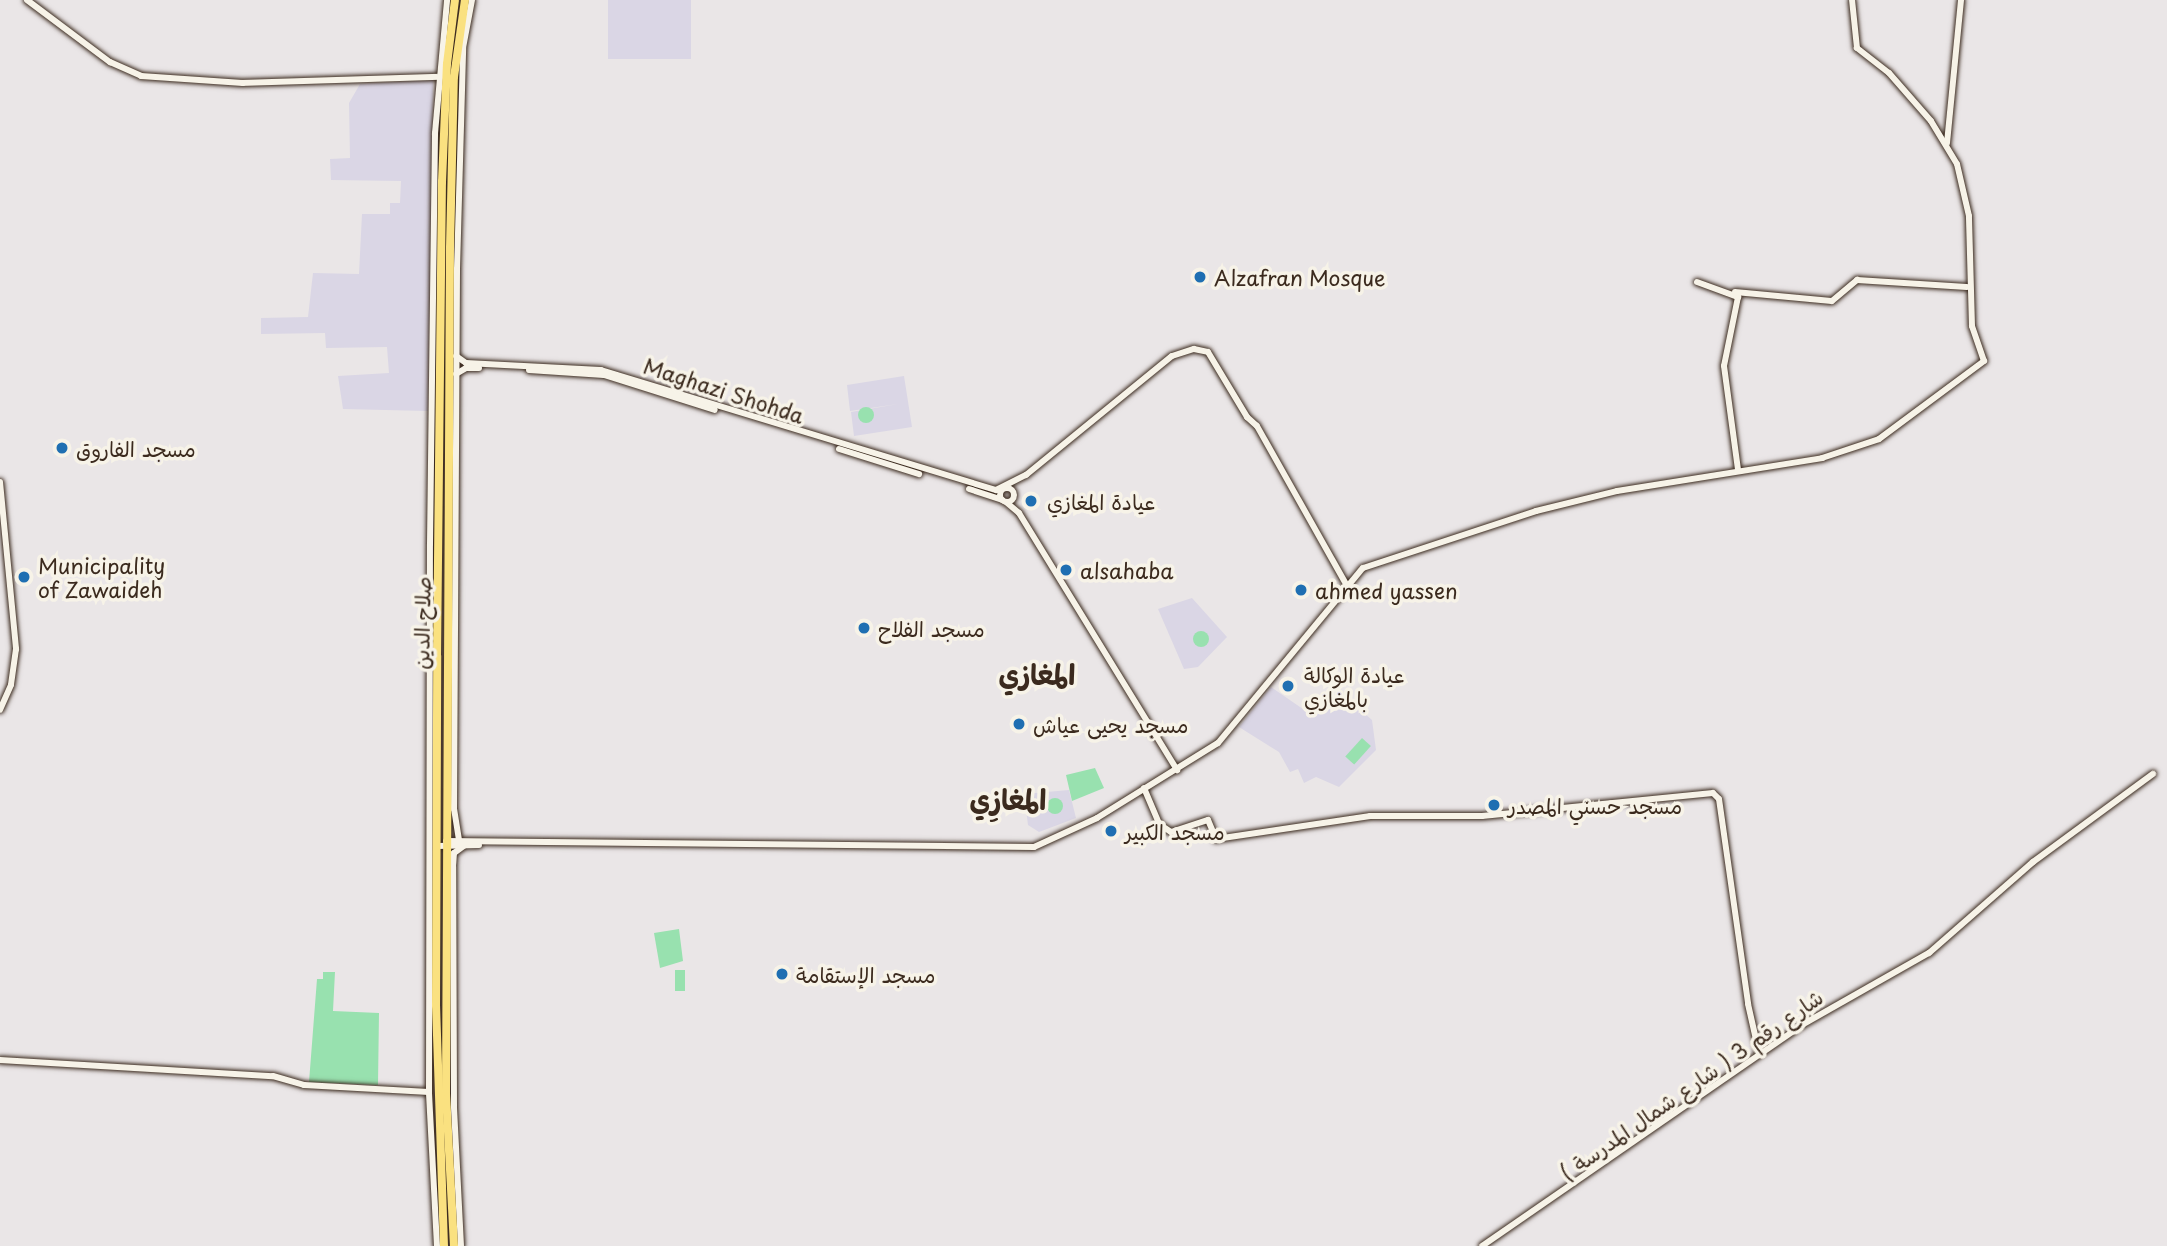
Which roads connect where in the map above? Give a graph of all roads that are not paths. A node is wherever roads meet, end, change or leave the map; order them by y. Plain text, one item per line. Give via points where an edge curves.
1 (27, 0) edge
2 (447, 0) edge
3 (455, 0) edge
4 (465, 0) edge
5 (472, 0) edge
6 (1852, 0) edge
7 (1961, 0) edge
8 (437, 77) junction
9 (1947, 143) junction
10 (1698, 282) dead end
11 (1968, 286) junction
12 (1735, 292) junction
13 (456, 356) junction
14 (440, 374) junction
15 (453, 375) junction
16 (1738, 469) junction
17 (445, 474) junction
18 (0, 482) edge
19 (1005, 488) junction
20 (976, 489) junction
21 (1004, 501) junction
22 (439, 545) junction
23 (430, 551) junction
24 (1347, 586) junction
25 (438, 699) junction
26 (431, 706) junction
27 (0, 710) edge
28 (1177, 770) junction
29 (2153, 774) dead end
30 (1144, 789) junction
31 (442, 843) junction
32 (463, 843) junction
33 (450, 958) junction
34 (1759, 1053) junction
35 (0, 1060) edge
36 (438, 1094) junction
37 (455, 1218) junction
38 (437, 1246) edge
39 (444, 1246) edge
40 (454, 1246) edge
41 (461, 1246) edge
42 (1482, 1246) edge

1 - 8 street via 117,66 141,76 232,83
2 - 8 street
3 - 14 highway, صلاح الدين via 443,157
4 - 15 highway, صلاح الدين via 454,77
5 - 13 street via 463,48
6 - 9 street via 1857,48 1900,85
7 - 9 street
8 - 23 street
9 - 11 street via 1967,202
10 - 12 street
11 - 12 street via 1857,279 1832,301
11 - 16 street via 1972,326 1983,360 1978,368 1898,427 1865,445 1822,458
12 - 16 street via 1738,297 1724,366
13 - 15 street
13 - 20 street, Maghazi Shohda via 466,363 601,370
14 - 15 highway
14 - 17 highway, صلاح الدين
15 - 17 highway, صلاح الدين
15 - 20 street, Maghazi Shohda via 469,368 604,375
15 - 32 street via 454,809 455,838
16 - 24 street via 1535,511 1363,568
17 - 22 highway, صلاح الدين
17 - 31 highway, صلاح الدين
18 - 27 street via 16,649 11,685
19 - 20 street
19 - 21 street
19 - 21 street via 1014,494
19 - 24 street via 1172,356 1194,349 1208,352 1257,426
20 - 21 street
21 - 28 street via 1016,510
22 - 23 highway
22 - 25 highway, صلاح الدين
23 - 26 street
24 - 28 street via 1235,725 1218,743
25 - 26 highway
25 - 31 highway, صلاح الدين
26 - 36 street
28 - 30 street
29 - 34 street, شارع رقم 3 ( شارع شمال المدرسة ) via 2033,862 1929,953
30 - 32 street via 1074,831 1034,847
30 - 34 street via 1159,824 1171,832 1208,820 1216,839 1370,816 1482,816 1713,793 1718,799
31 - 32 street
31 - 33 highway, صلاح الدين
31 - 36 highway, صلاح الدين
32 - 33 street via 453,859
33 - 36 highway, صلاح الدين
33 - 37 street
34 - 42 street, شارع رقم 3 ( شارع شمال المدرسة ) via 1543,1208
35 - 36 street via 273,1076 304,1086
36 - 37 highway, صلاح الدين
36 - 38 street
36 - 39 highway, صلاح الدين
37 - 40 highway, صلاح الدين
37 - 41 street

